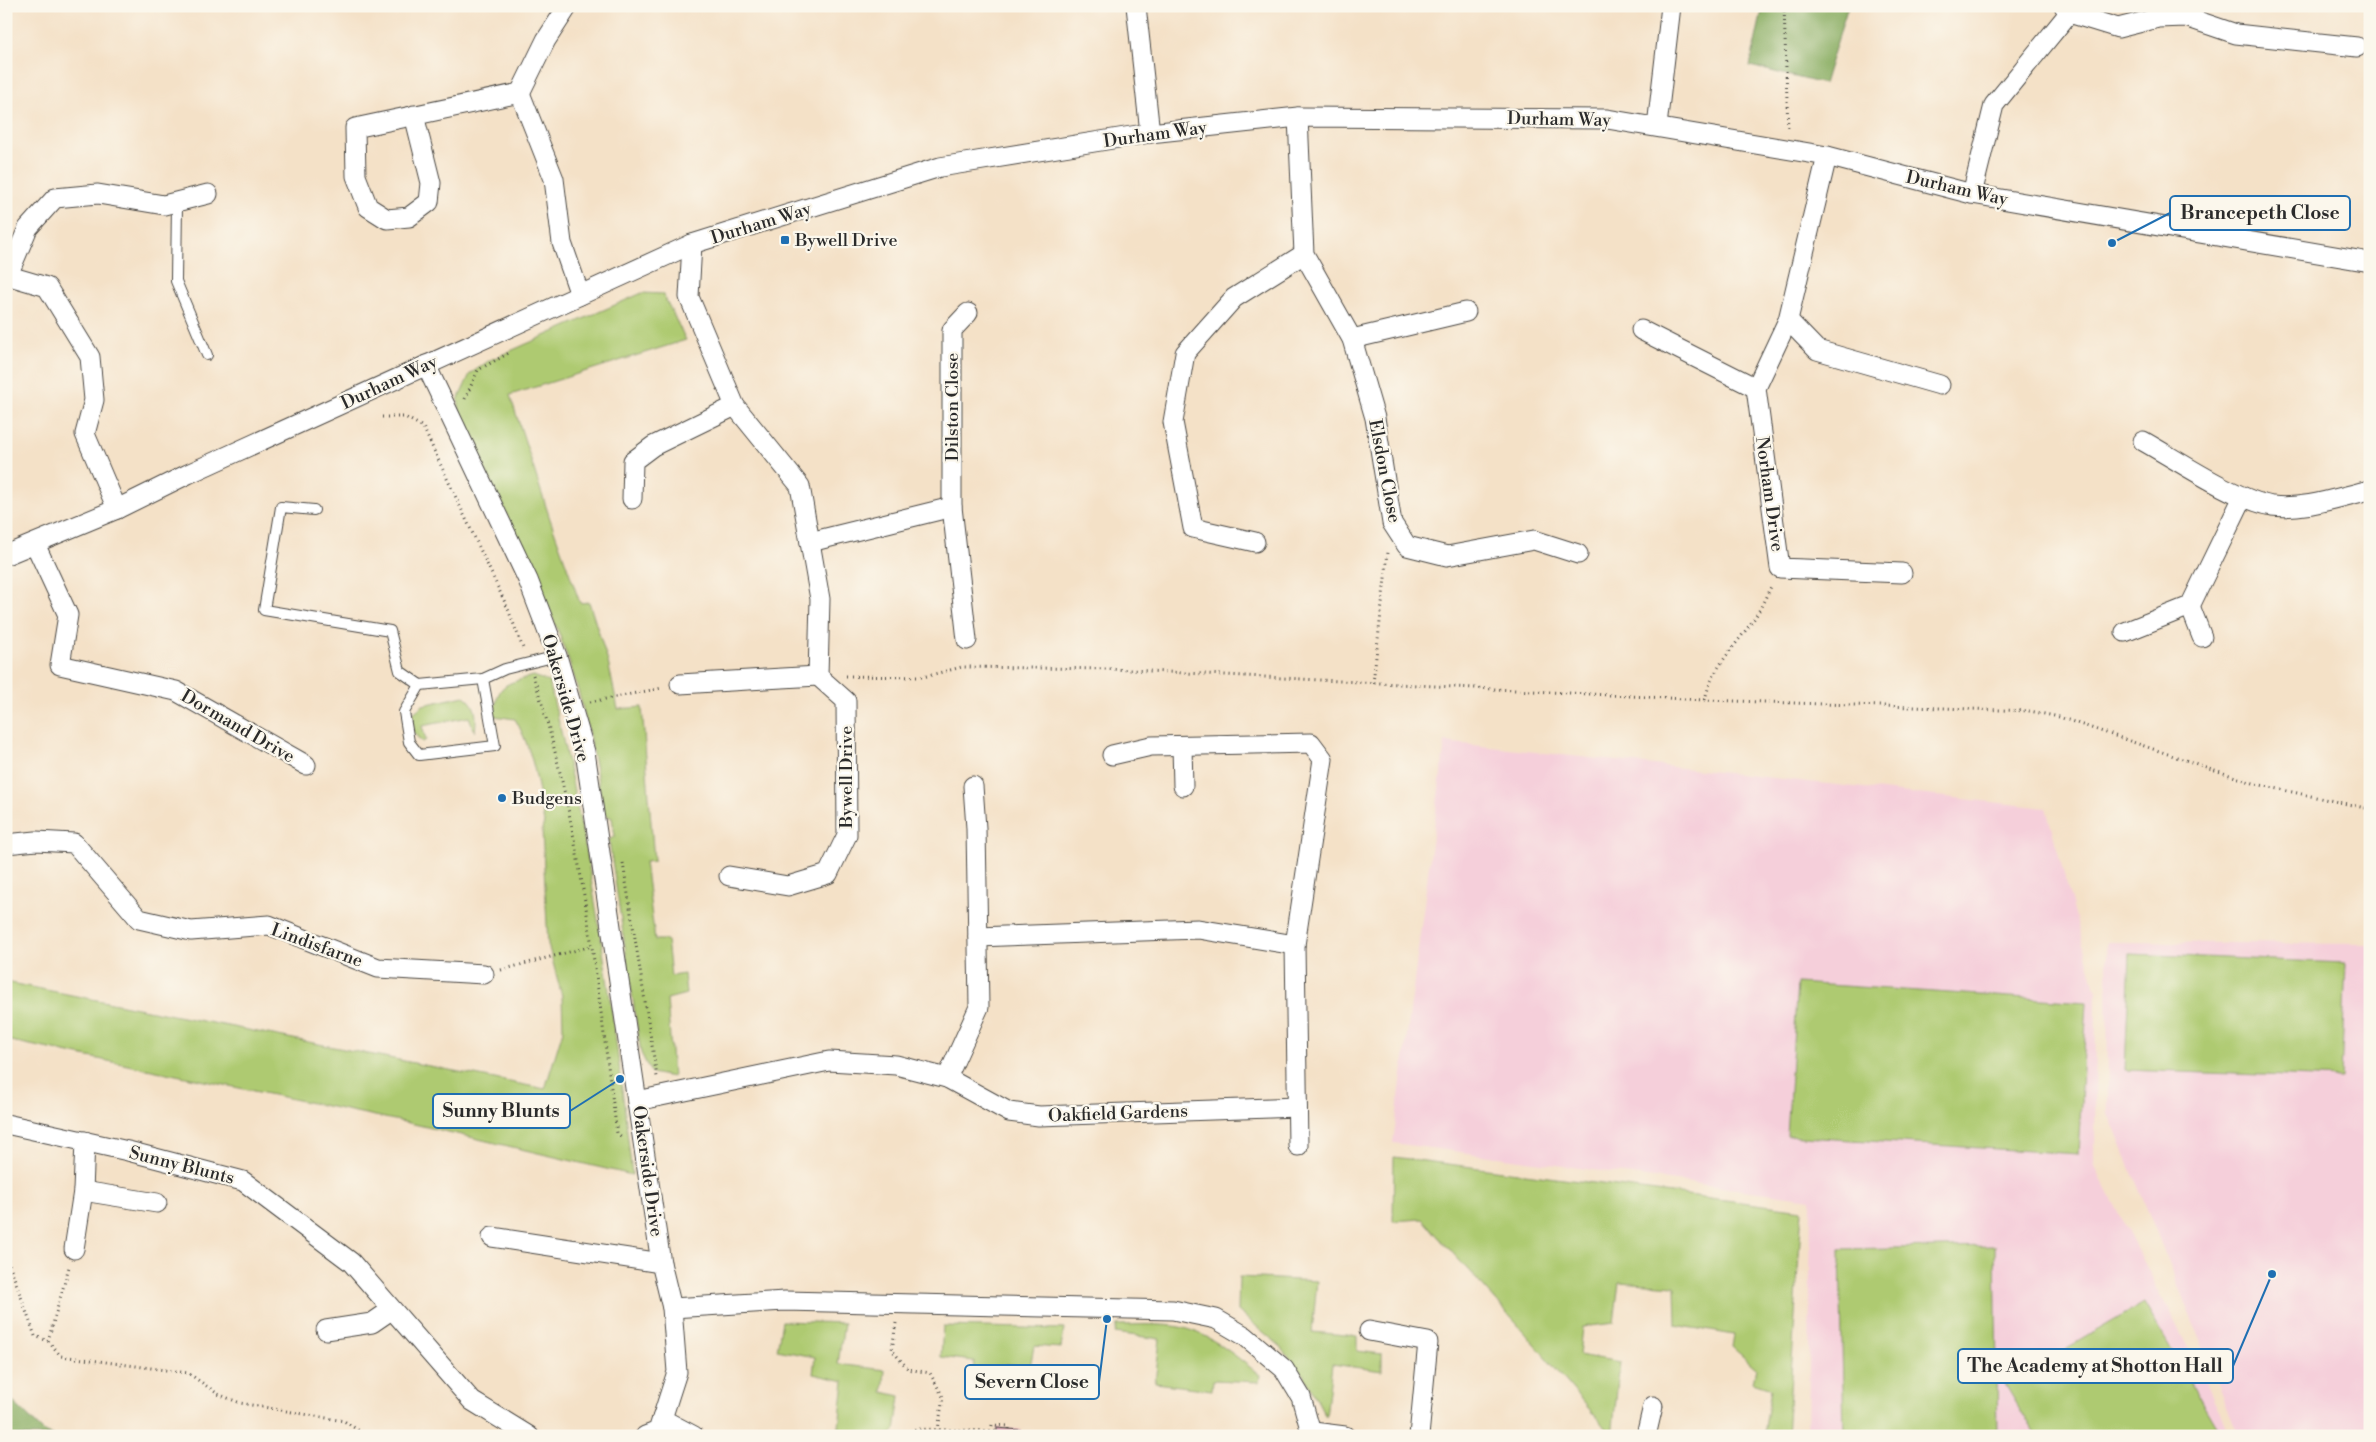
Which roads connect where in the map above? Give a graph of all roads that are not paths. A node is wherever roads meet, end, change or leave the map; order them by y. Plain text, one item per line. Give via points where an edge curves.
1 (568, 6) edge
2 (1136, 6) edge
3 (1671, 6) edge
4 (2066, 10) edge
5 (2357, 48) dead end
6 (520, 93) junction
7 (414, 114) junction
8 (1298, 117) junction
9 (1657, 126) junction
10 (1150, 133) junction
11 (1827, 156) junction
12 (208, 194) dead end
13 (1972, 194) junction
14 (177, 202) junction
15 (692, 244) junction
16 (1304, 254) junction
17 (2370, 262) edge
18 (7, 275) edge
19 (580, 295) junction
20 (1466, 312) dead end
21 (968, 313) dead end
22 (1788, 320) junction
23 (1641, 330) dead end
24 (1352, 339) junction
25 (207, 355) dead end
26 (426, 365) junction
27 (1940, 385) dead end
28 (1756, 388) junction
29 (735, 406) junction
30 (2143, 441) dead end
31 (2370, 490) edge
32 (2243, 497) junction
33 (632, 499) dead end
34 (952, 507) junction
35 (117, 509) junction
36 (314, 510) dead end
37 (810, 542) junction
38 (1255, 542) dead end
39 (35, 544) junction
40 (1578, 554) dead end
41 (6, 555) edge
42 (1902, 573) dead end
43 (2190, 606) junction
44 (2125, 632) dead end
45 (2202, 637) dead end
46 (967, 640) dead end
47 (557, 656) junction
48 (818, 676) junction
49 (483, 679) junction
50 (680, 684) road end
51 (420, 685) junction
52 (1182, 746) junction
53 (1112, 755) dead end
54 (306, 765) dead end
55 (973, 786) dead end
56 (1183, 786) dead end
57 (6, 844) edge
58 (729, 876) dead end
59 (978, 937) junction
60 (1295, 945) junction
61 (484, 974) road end
62 (948, 1078) junction
63 (637, 1101) junction
64 (1298, 1107) junction
65 (6, 1124) edge
66 (84, 1141) junction
67 (1298, 1146) dead end
68 (83, 1191) junction
69 (157, 1203) dead end
70 (492, 1237) dead end
71 (74, 1249) road end
72 (661, 1263) junction
73 (672, 1308) junction
74 (391, 1310) junction
75 (326, 1330) dead end
76 (1369, 1331) dead end
77 (1653, 1406) dead end
78 (662, 1419) junction
79 (1312, 1434) edge
80 (529, 1436) edge
81 (645, 1436) edge
82 (694, 1436) edge
83 (1345, 1436) edge
84 (1419, 1436) edge
85 (1646, 1436) edge

1 - 6 street via 546,40
2 - 10 street
3 - 9 street
4 - 5 street via 2118,28 2158,18 2186,17 2236,34
4 - 13 street via 1994,105
6 - 7 street
6 - 19 street via 554,179 562,243
7 - 7 street via 355,128 356,176 368,207 387,220 409,217 429,202 431,183
8 - 9 street, Durham Way via 1607,119
8 - 10 street, Durham Way
8 - 16 street, Elsdon Close
9 - 11 street, Durham Way
10 - 15 street, Durham Way via 940,167
11 - 13 street, Durham Way
11 - 22 street
12 - 14 street
13 - 17 street, Durham Way
14 - 18 street via 164,205 98,194 55,198 28,228
14 - 25 lane via 176,281
15 - 19 street, Durham Way
15 - 29 street via 689,297
16 - 24 street, Elsdon Close
16 - 38 street via 1234,298 1185,354 1173,422 1193,528
18 - 35 street via 47,287 90,357 94,400 86,434
19 - 26 street, Durham Way
20 - 24 street
21 - 34 street, Dilston Close via 952,330
22 - 27 street via 1817,350
22 - 28 street
23 - 28 street
24 - 40 street, Elsdon Close via 1376,418 1392,523 1407,546 1446,556 1534,540
26 - 35 street, Durham Way
26 - 47 street, Oakerside Drive via 528,580
28 - 42 street, Norham Drive via 1780,568
29 - 33 street via 654,446 633,461
29 - 37 street via 800,486
30 - 32 street
31 - 32 street via 2309,505 2273,506
32 - 43 street
34 - 37 street
34 - 46 street, Dilston Close
35 - 39 street, Durham Way
36 - 51 lane via 281,507 264,610 390,631 400,671
37 - 48 street via 820,599
39 - 41 street, Durham Way
39 - 54 street, Dormand Drive via 68,615 60,665 176,691
43 - 44 street
43 - 45 street
47 - 49 lane via 505,669
47 - 63 street, Oakerside Drive via 585,752
48 - 50 street
48 - 58 street, Bywell Drive via 846,701 847,835 828,874 788,886
49 - 51 lane
49 - 51 lane via 495,746 419,755 409,742 404,712
52 - 53 street via 1151,746
52 - 56 street
52 - 60 street via 1311,743 1323,759
55 - 59 street
57 - 61 street, Lindisfarne via 36,841 74,843 139,918 191,931 269,925 378,968
59 - 60 street via 1198,929
59 - 62 street via 979,1007
60 - 64 street
62 - 63 street, Oakfield Gardens via 896,1065 829,1060
62 - 64 street, Oakfield Gardens via 1008,1112 1039,1116
63 - 72 street, Oakerside Drive
64 - 67 street
65 - 66 street, Sunny Blunts
66 - 68 street
66 - 74 street, Sunny Blunts via 243,1181 351,1262
68 - 69 street
68 - 71 street
70 - 72 street
72 - 73 street, Oakerside Drive
73 - 78 street via 677,1372
73 - 79 street via 785,1301 1173,1310 1216,1319 1245,1336 1284,1369 1301,1397
74 - 75 street via 372,1323
74 - 80 street, Sunny Blunts via 472,1401
76 - 84 street via 1428,1342
77 - 85 street
78 - 81 street via 658,1431
78 - 82 street
79 - 83 street

